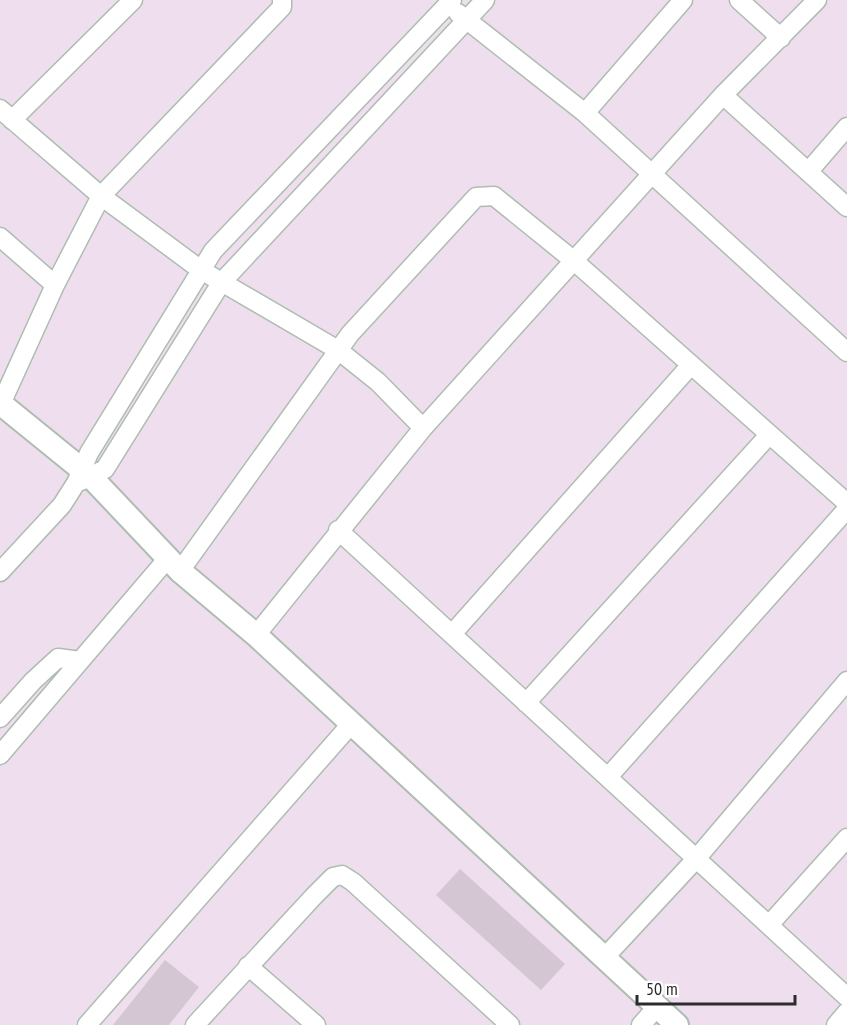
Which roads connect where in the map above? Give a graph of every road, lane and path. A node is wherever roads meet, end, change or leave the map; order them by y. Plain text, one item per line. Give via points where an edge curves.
1 (133, 0) edge
2 (282, 0) edge
3 (485, 0) edge
4 (682, 0) edge
5 (739, 0) edge
6 (818, 0) edge
7 (447, 2) edge
8 (465, 19) junction
9 (781, 38) junction
10 (723, 95) junction
11 (585, 112) junction
12 (6, 114) edge
13 (847, 127) edge
14 (808, 172) junction
15 (652, 173) junction
16 (101, 196) junction
17 (847, 207) edge
18 (0, 237) edge
19 (573, 260) junction
20 (201, 270) junction
21 (220, 283) junction
22 (55, 285) junction
23 (338, 350) junction
24 (847, 352) edge
25 (690, 366) junction
26 (1, 403) edge
27 (423, 428) junction
28 (769, 435) junction
29 (83, 476) junction
30 (847, 503) edge
31 (847, 509) edge
32 (339, 530) junction
33 (174, 564) junction
34 (0, 572) edge
35 (452, 634) junction
36 (256, 635) junction
37 (80, 661) junction
38 (847, 681) edge
39 (526, 703) junction
40 (0, 718) edge
41 (352, 723) junction
42 (0, 755) edge
43 (608, 777) junction
44 (847, 838) edge
45 (696, 859) junction
46 (769, 925) junction
47 (605, 957) junction
48 (248, 966) junction
49 (847, 997) edge
50 (657, 1008) junction
51 (847, 1012) edge
52 (87, 1025) edge
53 (195, 1025) edge
54 (316, 1025) edge
55 (510, 1025) edge
56 (641, 1025) edge
57 (677, 1025) edge
58 (836, 1025) edge

1 - 12 street
2 - 16 street via 282,7
3 - 8 street
4 - 11 street
5 - 9 street
6 - 9 street
7 - 8 street
7 - 20 street via 232,229
8 - 11 street
8 - 21 street via 335,164
9 - 10 street
10 - 14 street
10 - 15 street
11 - 15 street
12 - 16 street
13 - 14 street
14 - 17 street
15 - 19 street
15 - 24 street
16 - 20 street
16 - 22 street
18 - 22 street
19 - 23 street via 494,196 476,197
19 - 25 street
19 - 27 street
20 - 21 street
20 - 29 street
21 - 23 street
21 - 29 street via 105,469
22 - 26 street
23 - 27 street via 378,382
23 - 33 street
25 - 28 street
25 - 35 street
26 - 29 street
27 - 32 street
28 - 30 street
28 - 39 street
29 - 33 street
29 - 34 street via 63,504
31 - 43 street
32 - 35 street
32 - 36 street
33 - 36 street
33 - 37 street
35 - 39 street
36 - 41 street
37 - 40 street via 58,658
37 - 42 street
38 - 45 street
39 - 43 street
41 - 47 street
41 - 52 street
43 - 45 street
44 - 46 street
45 - 46 street
45 - 47 street
46 - 49 street
47 - 50 street
48 - 53 street
48 - 54 street
48 - 55 street via 333,877 342,875
50 - 56 street
50 - 57 street
51 - 58 street

